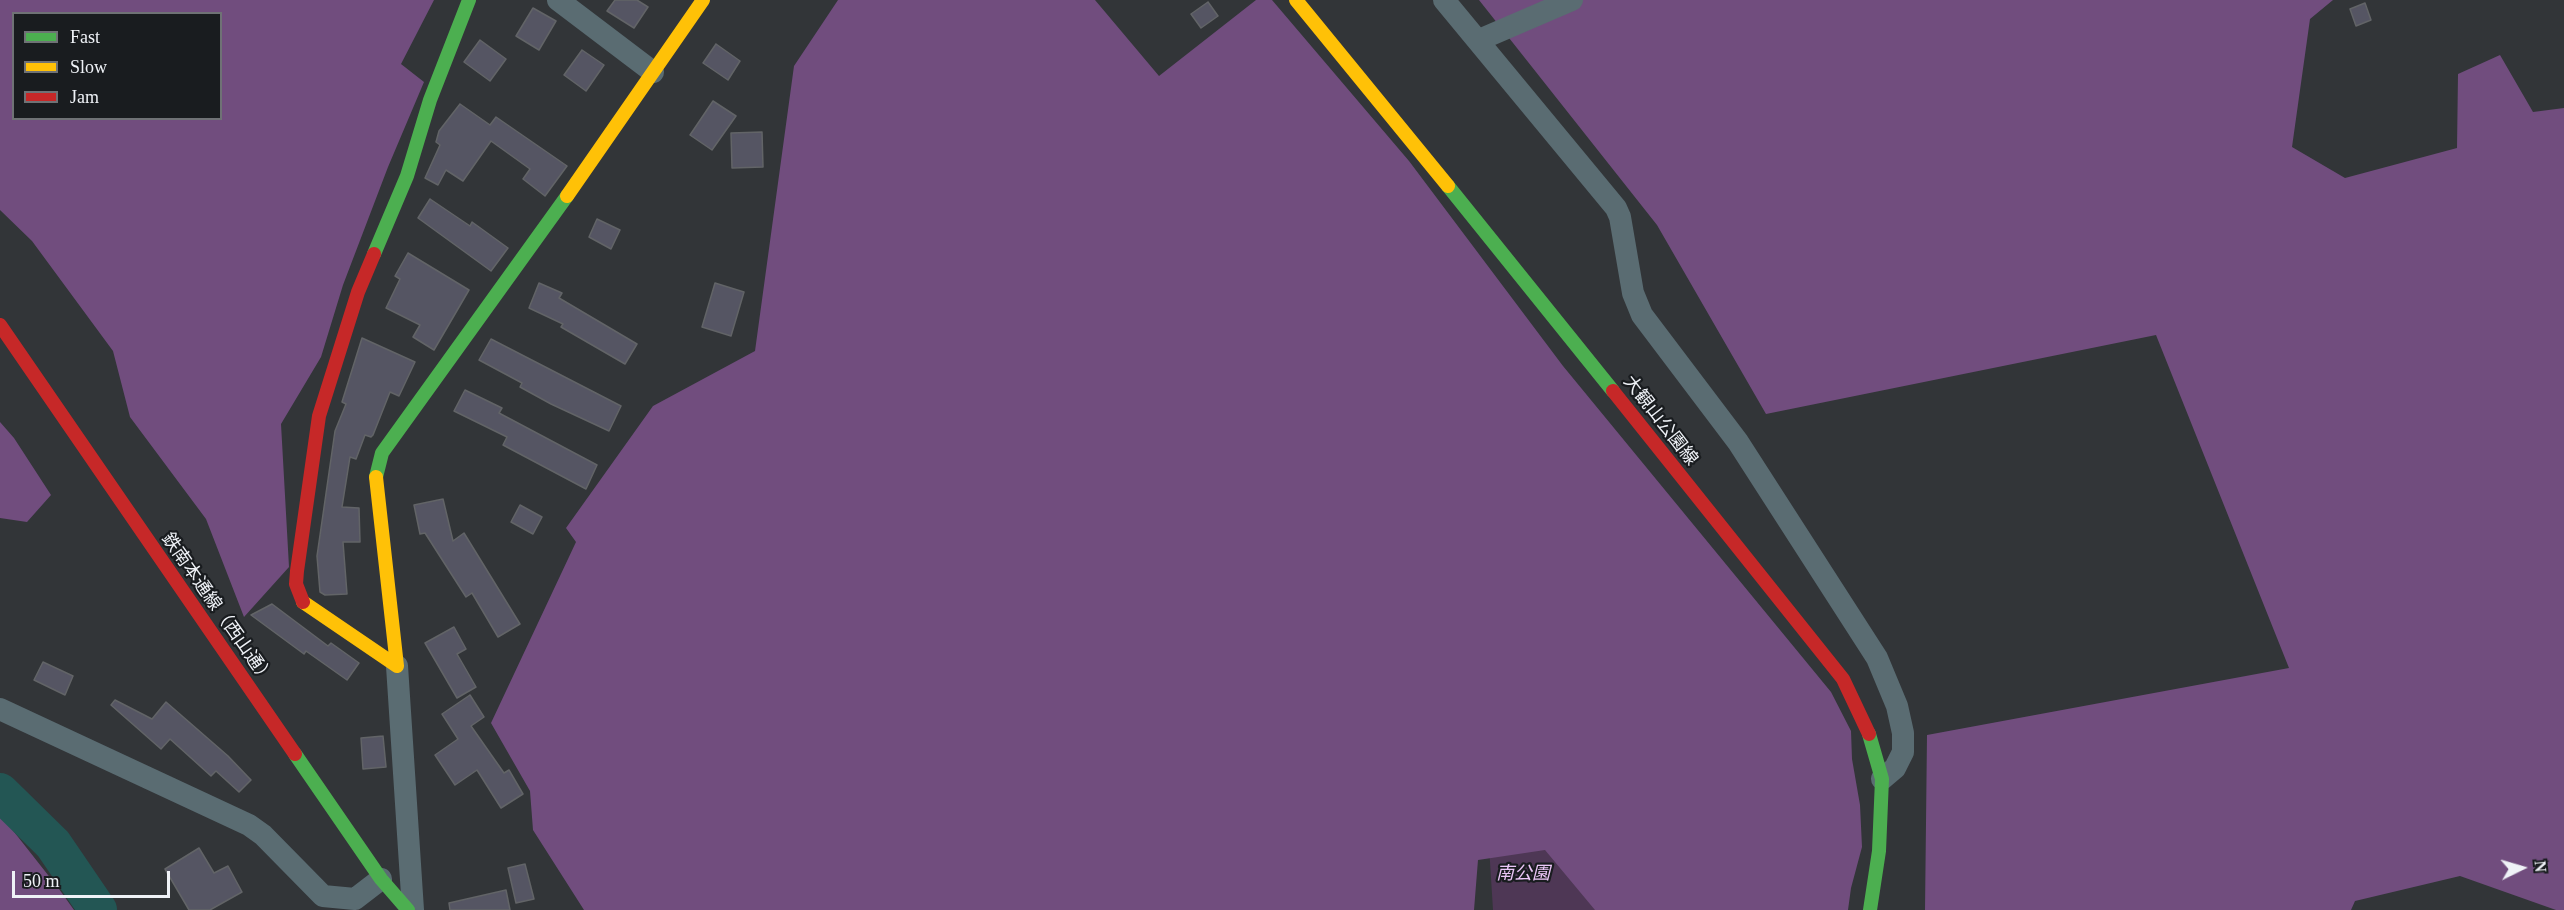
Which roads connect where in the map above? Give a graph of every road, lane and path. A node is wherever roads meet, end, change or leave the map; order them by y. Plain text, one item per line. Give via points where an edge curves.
1 (469, 0) edge
2 (558, 0) edge
3 (703, 0) edge
4 (1296, 0) edge
5 (1444, 0) edge
6 (1572, 0) edge
7 (1479, 40) junction
8 (653, 72) junction
9 (0, 325) edge
10 (397, 666) junction
11 (0, 709) edge
12 (1882, 779) junction
13 (381, 879) junction
14 (408, 910) edge
15 (413, 910) edge
16 (1870, 910) edge

1 - 10 street via 430,100 407,176 358,292 319,416 296,578 302,601
2 - 8 street
3 - 8 street
4 - 12 street, 大観山公園線 via 1500,248 1843,679 1868,729
5 - 7 street
6 - 7 street
7 - 12 street via 1616,208 1633,293 1642,315 1738,442 1877,658 1897,706 1903,733 1903,752 1895,768
8 - 10 street via 382,453 375,472
9 - 13 street, 鉄南本通線（西山通）
10 - 15 street
11 - 13 street via 249,825 264,835 323,896 355,899
12 - 16 street, 大観山公園線 via 1879,851
13 - 14 street, 鉄南本通線（西山通）

